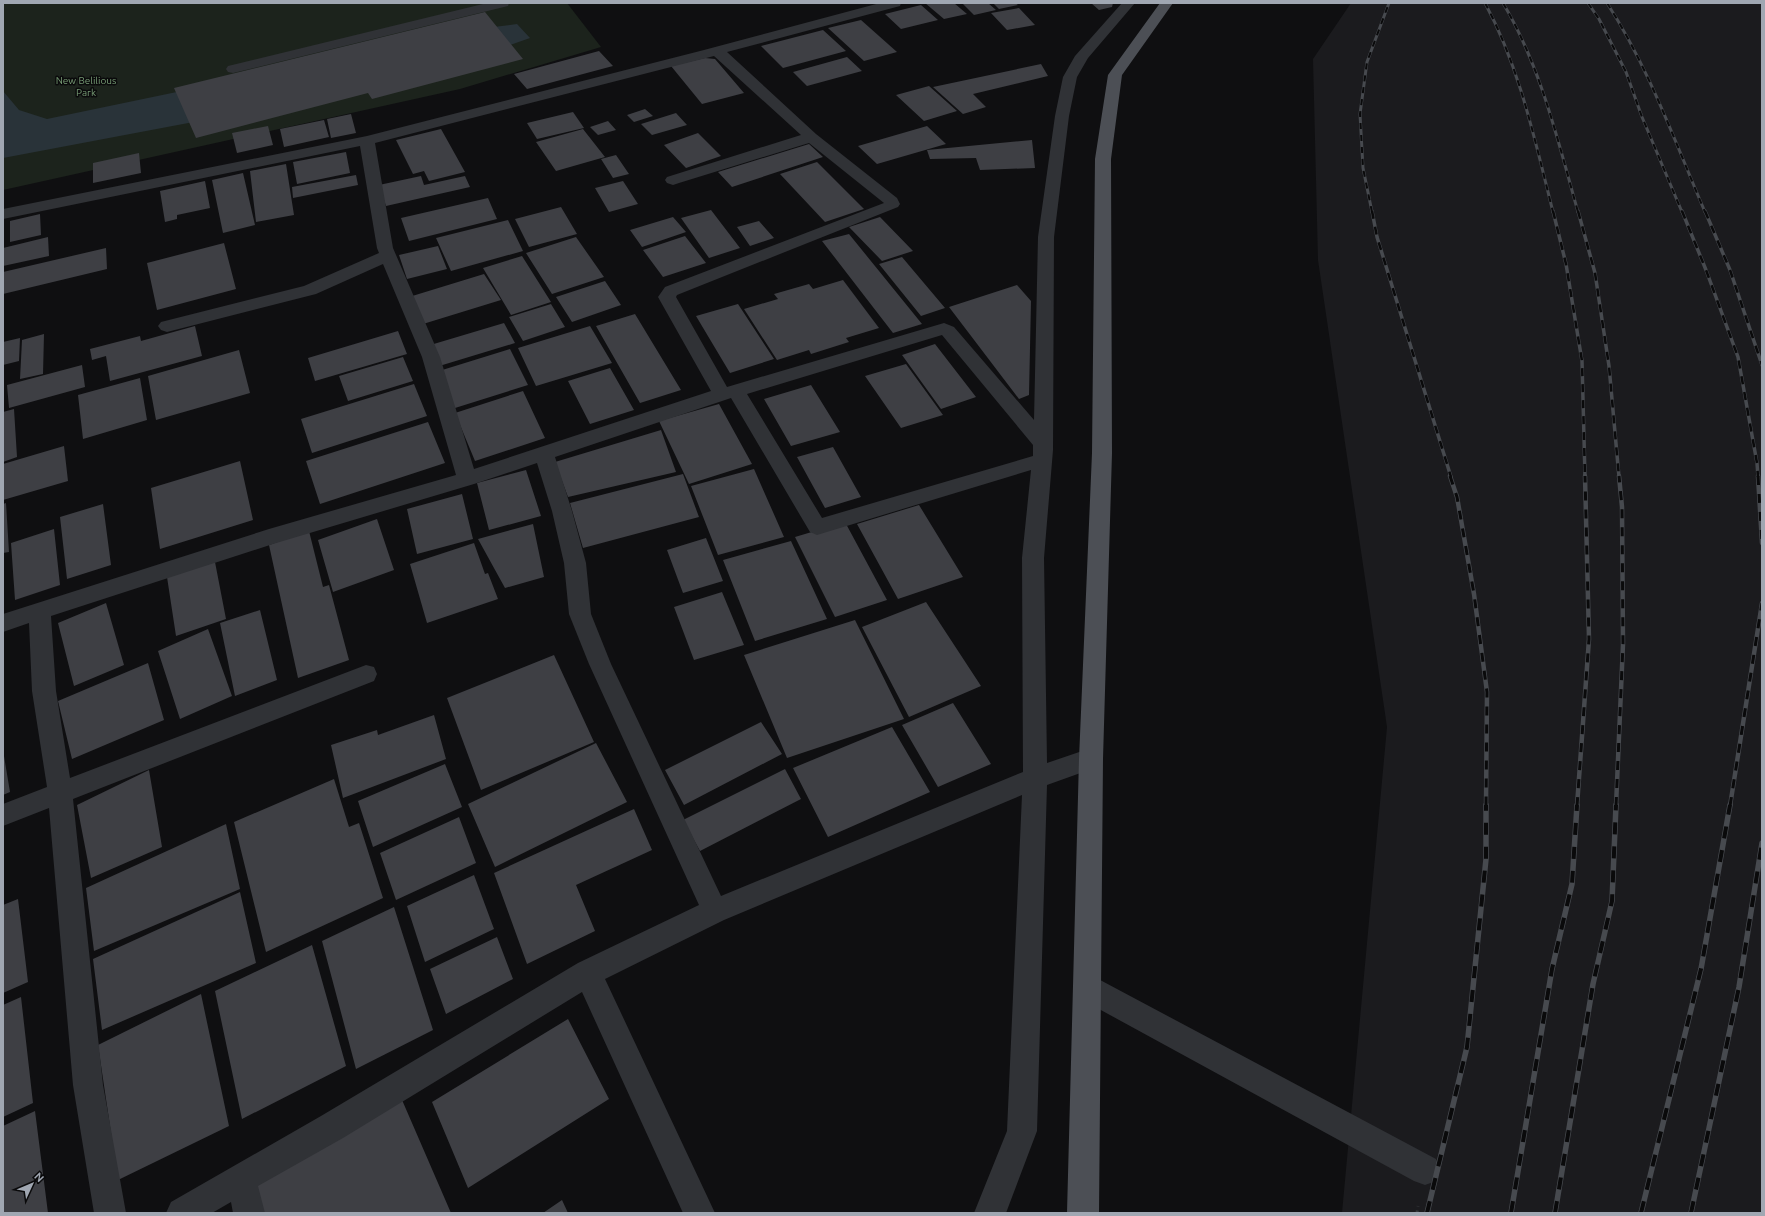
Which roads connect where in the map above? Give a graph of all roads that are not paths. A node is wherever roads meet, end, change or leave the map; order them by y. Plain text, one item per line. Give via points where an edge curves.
1 (503, 3) edge
2 (895, 3) edge
3 (1129, 3) edge
4 (1167, 3) edge
5 (717, 51) junction
6 (233, 69) dead end
7 (811, 137) junction
8 (366, 140) junction
9 (673, 180) dead end
10 (3, 214) edge
11 (389, 255) junction
12 (167, 326) dead end
13 (729, 392) junction
14 (1042, 452) junction
15 (544, 453) junction
16 (467, 479) junction
17 (40, 611) junction
18 (3, 623) edge
19 (366, 674) dead end
20 (1091, 759) junction
21 (1035, 778) junction
22 (60, 794) junction
23 (3, 815) edge
24 (715, 911) junction
25 (588, 973) junction
26 (1087, 987) junction
27 (1425, 1170) dead end
28 (241, 1179) junction
29 (110, 1213) edge
30 (182, 1213) edge
31 (249, 1213) edge
32 (699, 1213) edge
33 (990, 1213) edge
34 (1083, 1213) edge

1 - 6 street
2 - 5 street
3 - 14 street via 1082,56 1070,77 1062,116 1046,237
4 - 20 main road via 1115,74 1102,159 1102,453
5 - 7 street
5 - 8 street
7 - 9 street
7 - 13 street via 892,204 671,291 667,297
8 - 10 street
8 - 11 street via 385,248
11 - 12 street via 310,290
11 - 16 street via 431,357
13 - 14 street via 944,329
13 - 14 street via 817,527
13 - 15 street
14 - 21 street via 1033,558
15 - 16 street
15 - 24 street via 575,563 580,614 600,664
16 - 17 street via 269,537
17 - 18 street
17 - 22 street via 44,691
19 - 22 street
20 - 21 street
20 - 26 main road
21 - 24 street
21 - 33 street via 1022,1132
22 - 23 street
22 - 29 street via 88,1085
24 - 25 street
25 - 28 street
25 - 32 street
26 - 27 street
26 - 34 main road
28 - 30 street
28 - 31 street

